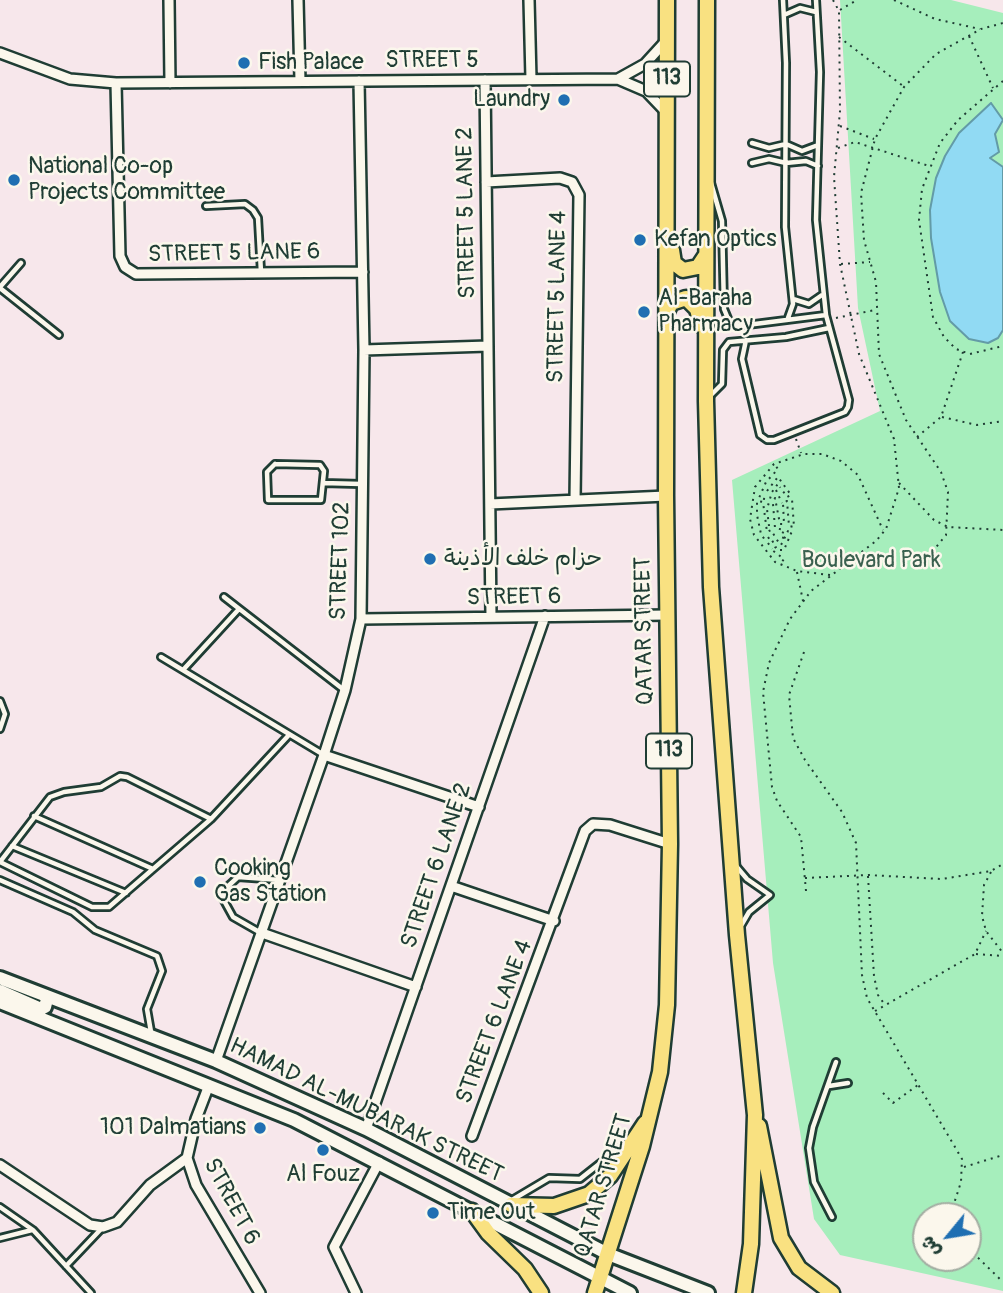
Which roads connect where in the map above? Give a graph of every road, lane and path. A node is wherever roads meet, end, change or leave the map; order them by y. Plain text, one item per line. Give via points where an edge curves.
1 (169, 0) edge
2 (298, 0) edge
3 (529, 0) edge
4 (667, 0) edge
5 (704, 0) edge
6 (783, 0) edge
7 (816, 0) edge
8 (833, 0) edge
9 (857, 0) edge
10 (894, 0) edge
11 (839, 11) junction
12 (817, 12) junction
13 (784, 15) junction
14 (1003, 23) edge
15 (981, 29) junction
16 (969, 35) junction
17 (839, 37) junction
18 (666, 41) junction
19 (0, 53) edge
20 (531, 79) junction
21 (618, 79) junction
22 (485, 80) junction
23 (300, 81) junction
24 (359, 81) junction
25 (1003, 81) edge
26 (116, 83) junction
27 (170, 83) junction
28 (904, 87) junction
29 (993, 89) junction
30 (667, 113) junction
31 (839, 125) junction
32 (856, 134) junction
33 (875, 139) junction
34 (855, 142) junction
35 (752, 143) dead end
36 (786, 145) junction
37 (819, 145) junction
38 (873, 147) junction
39 (836, 149) junction
40 (752, 163) dead end
41 (786, 163) junction
42 (818, 166) junction
43 (930, 166) junction
44 (706, 172) junction
45 (486, 182) junction
46 (206, 206) dead end
47 (667, 210) junction
48 (706, 255) junction
49 (871, 262) junction
50 (21, 263) dead end
51 (840, 264) junction
52 (363, 272) junction
53 (261, 273) junction
54 (0, 287) edge
55 (823, 293) junction
56 (792, 299) junction
57 (876, 310) junction
58 (667, 313) junction
59 (851, 314) junction
60 (788, 318) junction
61 (826, 318) junction
62 (829, 328) junction
63 (59, 335) dead end
64 (746, 340) junction
65 (488, 346) junction
66 (706, 346) junction
67 (1003, 346) edge
68 (364, 350) junction
69 (963, 352) junction
70 (706, 401) junction
71 (941, 417) junction
72 (1003, 421) edge
73 (793, 432) junction
74 (917, 438) junction
75 (801, 454) junction
76 (774, 464) junction
77 (781, 481) junction
78 (898, 482) junction
79 (323, 483) junction
80 (363, 484) junction
81 (780, 487) dead end
82 (762, 489) junction
83 (776, 489) dead end
84 (767, 491) junction
85 (772, 492) junction
86 (666, 496) junction
87 (765, 499) dead end
88 (792, 499) dead end
89 (575, 500) junction
90 (783, 503) junction
91 (490, 504) junction
92 (769, 526) dead end
93 (948, 527) junction
94 (1003, 530) edge
95 (884, 531) junction
96 (785, 538) junction
97 (768, 543) dead end
98 (772, 550) junction
99 (780, 550) dead end
100 (780, 564) junction
101 (919, 568) dead end
102 (797, 571) junction
103 (831, 575) junction
104 (224, 597) dead end
105 (803, 602) junction
106 (239, 609) junction
107 (668, 615) junction
108 (491, 617) junction
109 (545, 617) junction
110 (361, 619) junction
111 (804, 652) dead end
112 (161, 657) dead end
113 (182, 670) junction
114 (345, 690) junction
115 (0, 701) edge
116 (0, 729) edge
117 (288, 736) junction
118 (324, 755) junction
119 (478, 807) junction
120 (34, 816) junction
121 (211, 819) junction
122 (670, 844) junction
123 (12, 846) junction
124 (731, 856) junction
125 (0, 862) edge
126 (1003, 864) edge
127 (153, 870) junction
128 (991, 871) junction
129 (858, 875) junction
130 (868, 875) junction
131 (805, 878) junction
132 (0, 880) edge
133 (280, 880) junction
134 (451, 886) junction
135 (806, 891) dead end
136 (126, 893) junction
137 (554, 921) junction
138 (986, 931) junction
139 (262, 933) junction
140 (737, 935) junction
141 (975, 954) junction
142 (1003, 954) edge
143 (0, 978) edge
144 (416, 987) junction
145 (0, 991) edge
146 (47, 999) junction
147 (0, 1002) edge
148 (885, 1005) junction
149 (874, 1011) junction
150 (153, 1036) junction
151 (216, 1060) junction
152 (836, 1062) dead end
153 (848, 1083) dead end
154 (919, 1084) junction
155 (209, 1085) junction
156 (829, 1086) junction
157 (883, 1093) dead end
158 (755, 1115) junction
159 (649, 1116) junction
160 (366, 1129) junction
161 (472, 1136) dead end
162 (631, 1142) junction
163 (1003, 1155) edge
164 (187, 1157) junction
165 (379, 1162) junction
166 (0, 1165) edge
167 (962, 1167) junction
168 (953, 1202) edge
169 (509, 1204) junction
170 (0, 1207) edge
171 (472, 1211) junction
172 (832, 1217) dead end
173 (103, 1227) junction
174 (33, 1230) junction
175 (0, 1238) edge
176 (608, 1254) junction
177 (982, 1262) edge
178 (66, 1266) junction
179 (600, 1278) junction
180 (1003, 1282) edge
181 (91, 1293) edge
182 (260, 1293) edge
183 (356, 1293) edge
184 (541, 1293) edge
185 (595, 1293) edge
186 (630, 1293) edge
187 (708, 1293) edge
188 (744, 1293) edge
189 (832, 1293) edge

1 - 27 street
2 - 23 street
3 - 20 street
4 - 18 main road, QATAR STREET / 113
5 - 44 main road, 113
6 - 13 lane
7 - 12 lane
8 - 11 path
9 - 11 path
10 - 15 path via 935,19
11 - 17 path
12 - 13 lane via 800,8
12 - 37 lane
13 - 36 lane
14 - 15 path
15 - 16 path
16 - 28 path via 936,54
16 - 29 path
17 - 28 path
17 - 31 path
18 - 21 street via 645,64
18 - 30 main road, QATAR STREET / 113
19 - 26 street, STREET 5 via 70,79
20 - 21 street, STREET 5
20 - 22 street, STREET 5
21 - 30 street, STREET 5 via 646,91
22 - 24 street, STREET 5
22 - 45 street, STREET 5 LANE 2
23 - 24 street, STREET 5
23 - 27 street, STREET 5
24 - 52 street, STREET 102
25 - 29 path
26 - 27 street, STREET 5
26 - 53 street, STREET 5 LANE 6 via 120,256 125,267 136,274
28 - 33 path
29 - 43 path via 958,120
30 - 47 main road, QATAR STREET / 113
31 - 32 path
31 - 39 path
32 - 33 path
32 - 34 path
33 - 38 path
34 - 38 path
34 - 39 path
35 - 36 lane via 769,148
36 - 37 lane via 802,151
36 - 41 lane
37 - 42 lane
38 - 43 path
38 - 49 path via 861,192 861,221
39 - 51 path
40 - 41 lane via 769,159
41 - 42 lane via 799,160
41 - 56 lane via 785,227
42 - 55 lane via 816,220
43 - 69 path via 919,220 933,317 944,337
44 - 48 main road, 113
44 - 60 lane via 722,221 726,317 739,326
45 - 65 street, STREET 5 LANE 2
45 - 89 street, STREET 5 LANE 4 via 560,178 572,182 579,195
46 - 53 lane via 245,204 253,210 258,218
47 - 48 main road via 678,268 690,271
47 - 58 main road, QATAR STREET / 113
48 - 66 main road, 113
49 - 51 path
49 - 57 path
50 - 54 lane
51 - 59 path
52 - 53 street, STREET 5 LANE 6
52 - 68 street, STREET 102
54 - 63 lane
55 - 56 lane via 810,304
55 - 61 lane
56 - 60 lane
57 - 59 path
57 - 74 path via 879,354
58 - 66 main road via 678,298 693,302
58 - 86 main road, QATAR STREET / 113
59 - 61 path
59 - 78 path via 863,364 894,439
60 - 61 lane
61 - 62 lane
62 - 64 lane
62 - 73 lane via 848,407
64 - 70 lane via 729,342 723,350 722,384
64 - 73 lane via 742,359 761,435 774,440
65 - 68 street
65 - 91 street, STREET 5 LANE 2
66 - 70 main road, 113
67 - 69 path
68 - 80 street, STREET 102
69 - 71 path
70 - 124 main road, 113 via 711,587
71 - 72 path via 977,425
71 - 74 path
73 - 75 path
74 - 93 path via 941,472 948,492
75 - 76 path
75 - 95 path via 822,454 841,461 858,475
76 - 82 path via 778,469
76 - 100 path via 755,487 750,519 761,547
77 - 81 path via 790,495
77 - 84 path via 778,477
77 - 85 path
78 - 93 path via 919,507
78 - 95 path via 893,514
79 - 79 lane via 319,502 267,498 267,472 272,464 320,465
79 - 80 lane
80 - 110 street, STREET 102
82 - 84 path
82 - 87 path via 759,498
83 - 90 path
84 - 85 path
85 - 92 path
86 - 89 street
86 - 107 main road, QATAR STREET / 113
88 - 90 path via 794,527 789,526 787,501
89 - 91 street
90 - 96 path via 784,524 779,524 775,498 772,512 775,528 784,530 781,537
91 - 108 street, STREET 5 LANE 2
93 - 94 path
93 - 101 path via 940,547
95 - 103 path
96 - 98 path via 781,545 771,530 766,533 763,502 757,501 758,525 765,540 770,537 776,547
96 - 99 path via 792,531
97 - 98 path
98 - 100 path via 784,559
100 - 102 path
102 - 103 path
102 - 105 path
103 - 105 path
104 - 106 lane
105 - 131 path via 779,638 763,692 772,787 801,837
106 - 113 lane
106 - 114 lane
107 - 109 street, STREET 6
107 - 122 main road, QATAR STREET / 113
108 - 109 street, STREET 6
108 - 110 street, STREET 6
109 - 119 street, STREET 6 LANE 2
110 - 114 street, STREET 102
111 - 129 path via 789,695 793,738 850,827
112 - 113 lane
113 - 117 lane
114 - 118 street, STREET 102
115 - 116 lane via 5,715
117 - 118 lane
117 - 121 lane
118 - 119 street
118 - 133 street, STREET 102
119 - 134 street, STREET 6 LANE 2
120 - 121 lane via 57,794 96,789 123,776
120 - 123 lane
120 - 127 lane
121 - 127 lane
122 - 137 street, STREET 6 LANE 4 via 593,824 579,843
122 - 159 main road, QATAR STREET / 113 via 667,1005 660,1072
123 - 125 lane
123 - 136 lane
124 - 140 main road, 113
124 - 140 lane via 747,879 770,895 749,912
125 - 136 lane via 96,908 108,907
126 - 128 path
127 - 136 lane
128 - 130 path via 942,879
128 - 138 path via 981,901
129 - 130 path
129 - 131 path
129 - 149 path via 862,975
130 - 148 path via 874,976
131 - 135 path
132 - 150 lane via 74,912 95,930 157,956 162,971 147,1009
133 - 139 street, STREET 102
133 - 139 lane via 238,877 222,897 233,917
134 - 137 street, STREET 6 LANE 4
134 - 144 street, STREET 6 LANE 2
137 - 161 street, STREET 6 LANE 4
138 - 141 path
138 - 142 path
139 - 144 street
139 - 151 street, STREET 102
140 - 158 main road, 113
141 - 142 path
141 - 148 path
143 - 146 main road, HAMAD AL-MUBARAK STREET
144 - 160 street, STREET 6 LANE 2
145 - 146 main road via 41,1009
146 - 150 main road, HAMAD AL-MUBARAK STREET
147 - 155 main road, HAMAD AL-MUBARAK STREET
148 - 149 path
149 - 154 path
150 - 151 main road, HAMAD AL-MUBARAK STREET
151 - 160 main road, HAMAD AL-MUBARAK STREET
152 - 156 lane
153 - 156 lane
154 - 157 path via 893,1103
154 - 167 path via 958,1149
155 - 164 street, STREET 6
155 - 165 main road, HAMAD AL-MUBARAK STREET
156 - 172 lane via 809,1148 814,1182
158 - 188 main road, 113 via 751,1244
158 - 189 main road via 781,1238 799,1268
159 - 162 main road
159 - 176 main road, QATAR STREET / 113
160 - 169 main road, HAMAD AL-MUBARAK STREET
162 - 169 lane via 623,1143 580,1178 549,1178
162 - 169 main road via 610,1176 589,1194 554,1206
163 - 167 path
164 - 173 street via 150,1185 117,1222
164 - 182 street, STREET 6 via 196,1185
165 - 171 main road, HAMAD AL-MUBARAK STREET
165 - 183 street via 334,1247
166 - 173 street via 90,1225
167 - 168 path
169 - 176 main road, HAMAD AL-MUBARAK STREET
170 - 174 lane
171 - 179 main road, HAMAD AL-MUBARAK STREET
171 - 184 main road
173 - 178 lane
174 - 175 lane
174 - 178 lane
176 - 179 main road, QATAR STREET / 113
176 - 187 main road, HAMAD AL-MUBARAK STREET
177 - 180 path
178 - 181 lane
179 - 185 main road, QATAR STREET / 113
179 - 186 main road, HAMAD AL-MUBARAK STREET

